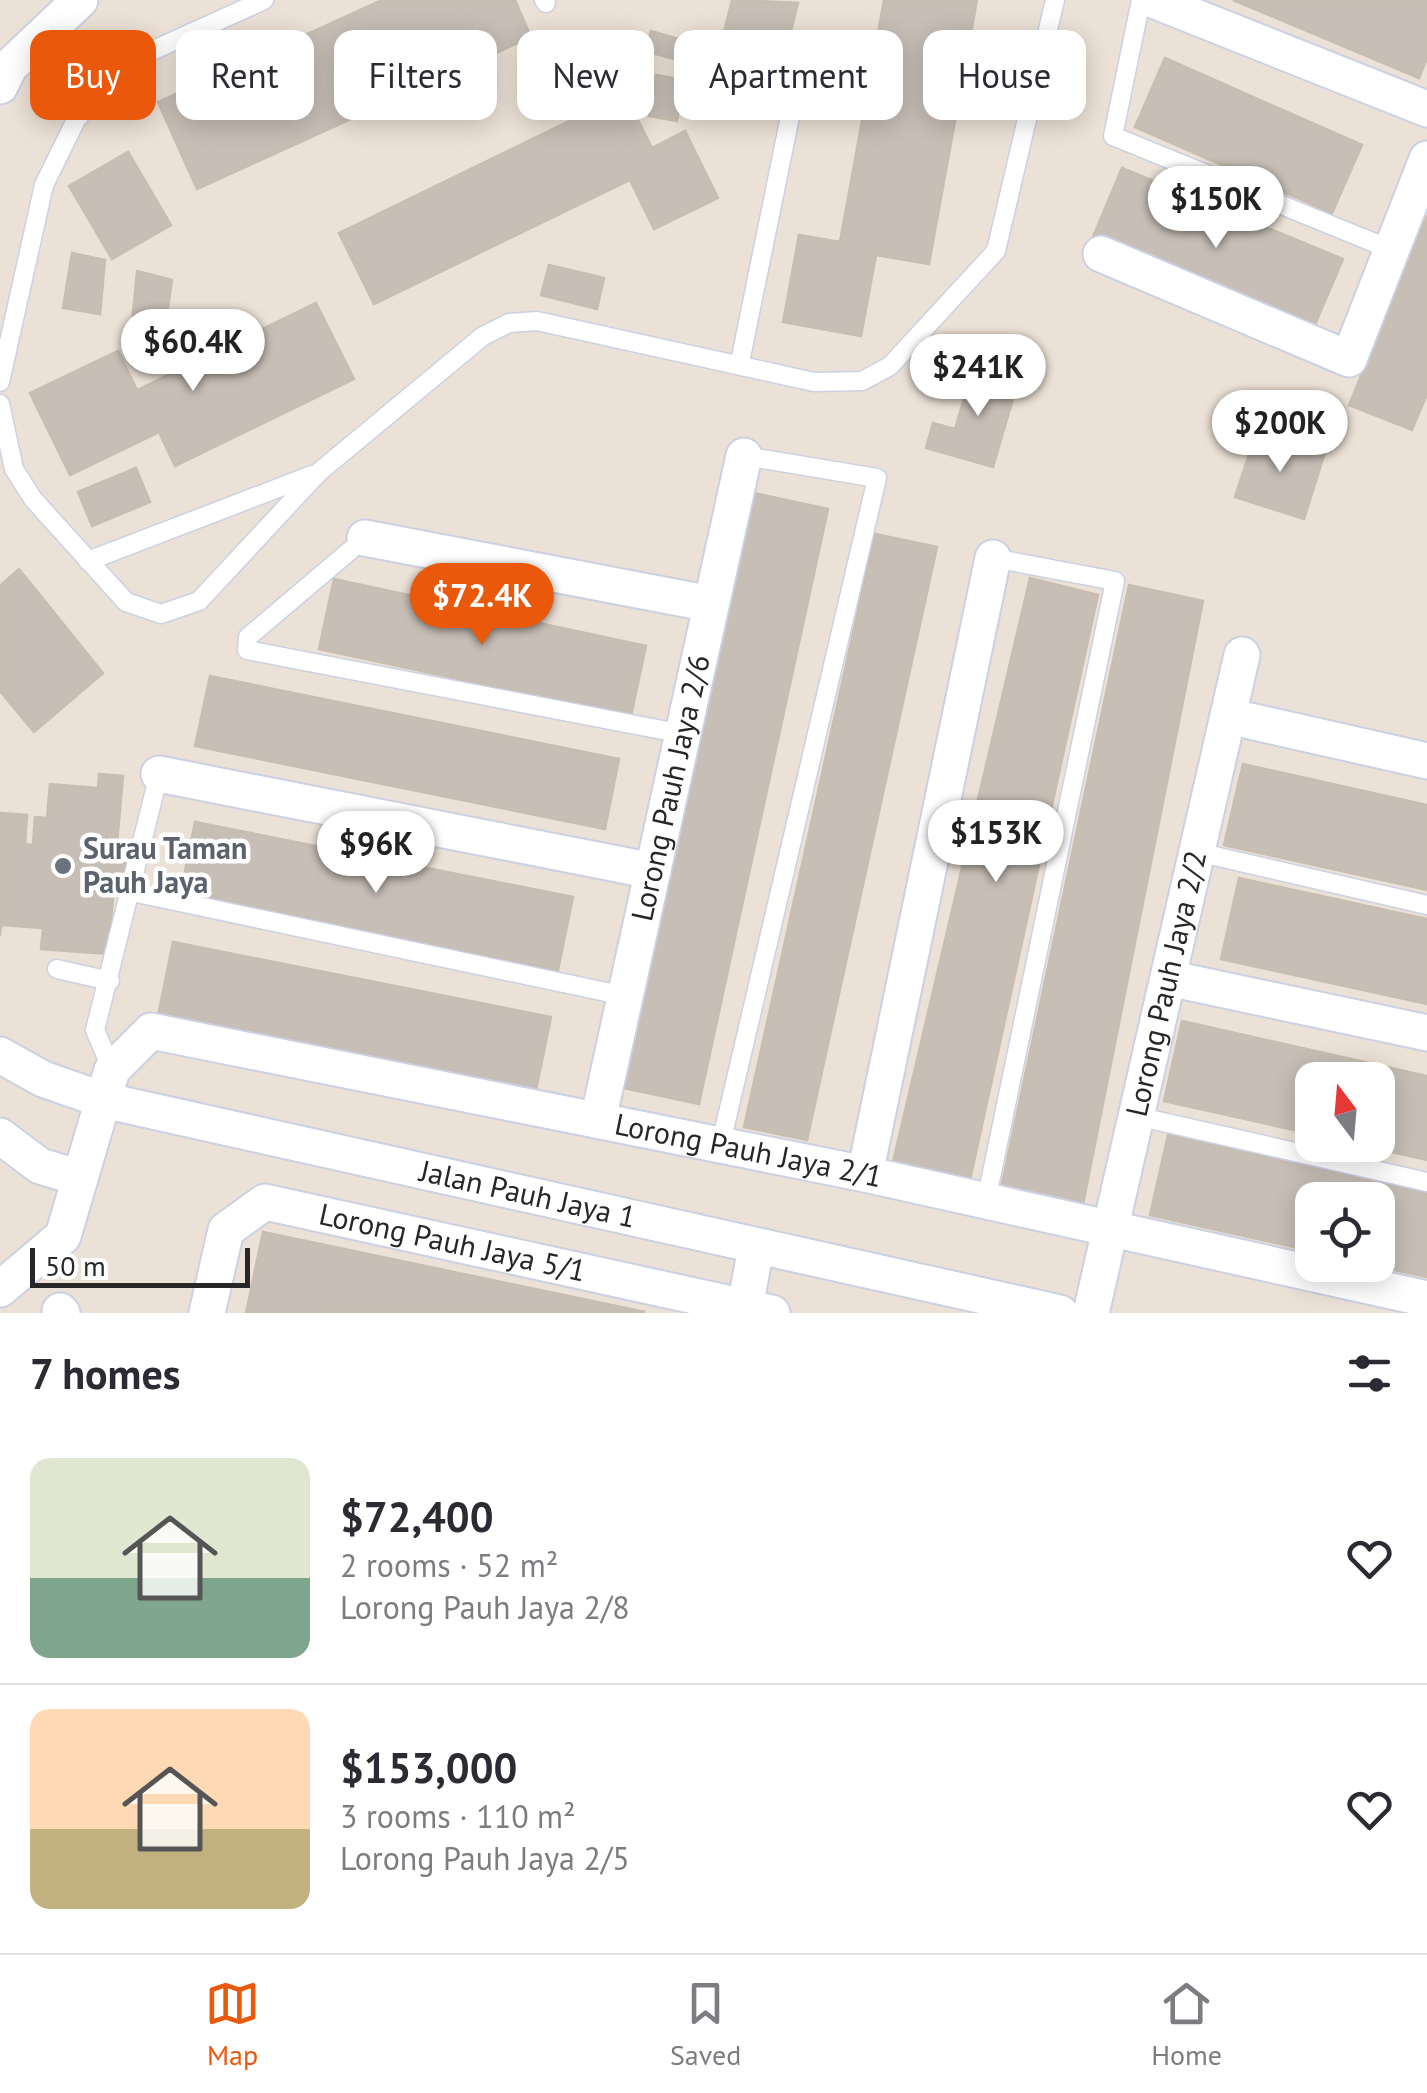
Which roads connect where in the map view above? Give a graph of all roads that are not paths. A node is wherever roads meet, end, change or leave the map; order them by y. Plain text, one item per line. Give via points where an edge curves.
1 (80, 0) edge
2 (264, 0) edge
3 (1055, 0) edge
4 (1141, 0) edge
5 (1152, 0) edge
6 (0, 86) edge
7 (1427, 109) edge
8 (789, 120) edge
9 (1427, 160) edge
10 (1392, 250) junction
11 (1102, 254) dead end
12 (740, 362) junction
13 (0, 382) edge
14 (0, 404) edge
15 (744, 456) joint
16 (320, 472) junction
17 (364, 538) joint
18 (993, 558) joint
19 (88, 561) junction
20 (711, 604) junction
21 (1242, 655) dead end
22 (1228, 716) junction
23 (683, 734) junction
24 (1427, 761) edge
25 (159, 774) joint
26 (1196, 852) junction
27 (653, 871) junction
28 (132, 892) junction
29 (1427, 906) edge
30 (57, 969) dead end
31 (1168, 978) junction
32 (110, 981) junction
33 (625, 996) junction
34 (1427, 1033) edge
35 (0, 1056) edge
36 (107, 1085) junction
37 (1136, 1116) junction
38 (598, 1120) junction
39 (0, 1136) edge
40 (720, 1147) junction
41 (866, 1174) junction
42 (80, 1178) junction
43 (1427, 1182) edge
44 (986, 1201) junction
45 (1110, 1231) junction
46 (756, 1248) junction
47 (0, 1289) edge
48 (1427, 1299) edge
49 (669, 1302) edge
50 (759, 1310) edge
51 (207, 1313) edge
52 (1060, 1313) edge
53 (1091, 1313) edge

1 - 6 street via 10,66
2 - 13 lane via 123,64 76,120 44,185
3 - 12 lane via 996,251 890,366 862,381 814,382
4 - 10 lane via 1113,136
5 - 7 street
8 - 12 lane
9 - 10 street
10 - 11 street via 1349,359
12 - 16 lane via 538,321 509,323 483,336
14 - 19 lane via 14,469
15 - 20 street, Lorong Pauh Jaya 2/6
15 - 40 lane via 877,478
16 - 19 lane
16 - 19 lane via 199,602 161,614 126,602
17 - 20 street
17 - 23 lane via 248,637 247,650
18 - 41 street
18 - 44 lane via 1115,581
20 - 23 street, Lorong Pauh Jaya 2/6
21 - 22 street, Lorong Pauh Jaya 2/2
22 - 24 street
22 - 26 street, Lorong Pauh Jaya 2/2
23 - 27 street, Lorong Pauh Jaya 2/6
25 - 27 street
25 - 28 lane
26 - 29 lane
26 - 31 street, Lorong Pauh Jaya 2/2
27 - 33 street, Lorong Pauh Jaya 2/6
28 - 32 lane
28 - 33 lane
30 - 32 lane
31 - 34 street
31 - 37 street, Lorong Pauh Jaya 2/2
32 - 36 lane via 96,1030
33 - 38 street, Lorong Pauh Jaya 2/6
35 - 36 street, Jalan Pauh Jaya 1 via 43,1079
36 - 38 street, Lorong Pauh Jaya 2/1 via 151,1031
36 - 42 street
36 - 46 street, Jalan Pauh Jaya 1
37 - 43 lane
37 - 45 street, Lorong Pauh Jaya 2/2
38 - 40 street, Lorong Pauh Jaya 2/1
39 - 42 street via 40,1166
40 - 41 street, Lorong Pauh Jaya 2/1
41 - 44 street, Lorong Pauh Jaya 2/1
42 - 47 street via 62,1236
44 - 45 street, Lorong Pauh Jaya 2/1
45 - 48 street, Lorong Pauh Jaya 2/1
45 - 53 street, Lorong Pauh Jaya 2/2
46 - 50 street
46 - 52 street, Jalan Pauh Jaya 1
49 - 50 street, Lorong Pauh Jaya 5/1
49 - 51 street, Lorong Pauh Jaya 5/1 via 265,1202 226,1230

